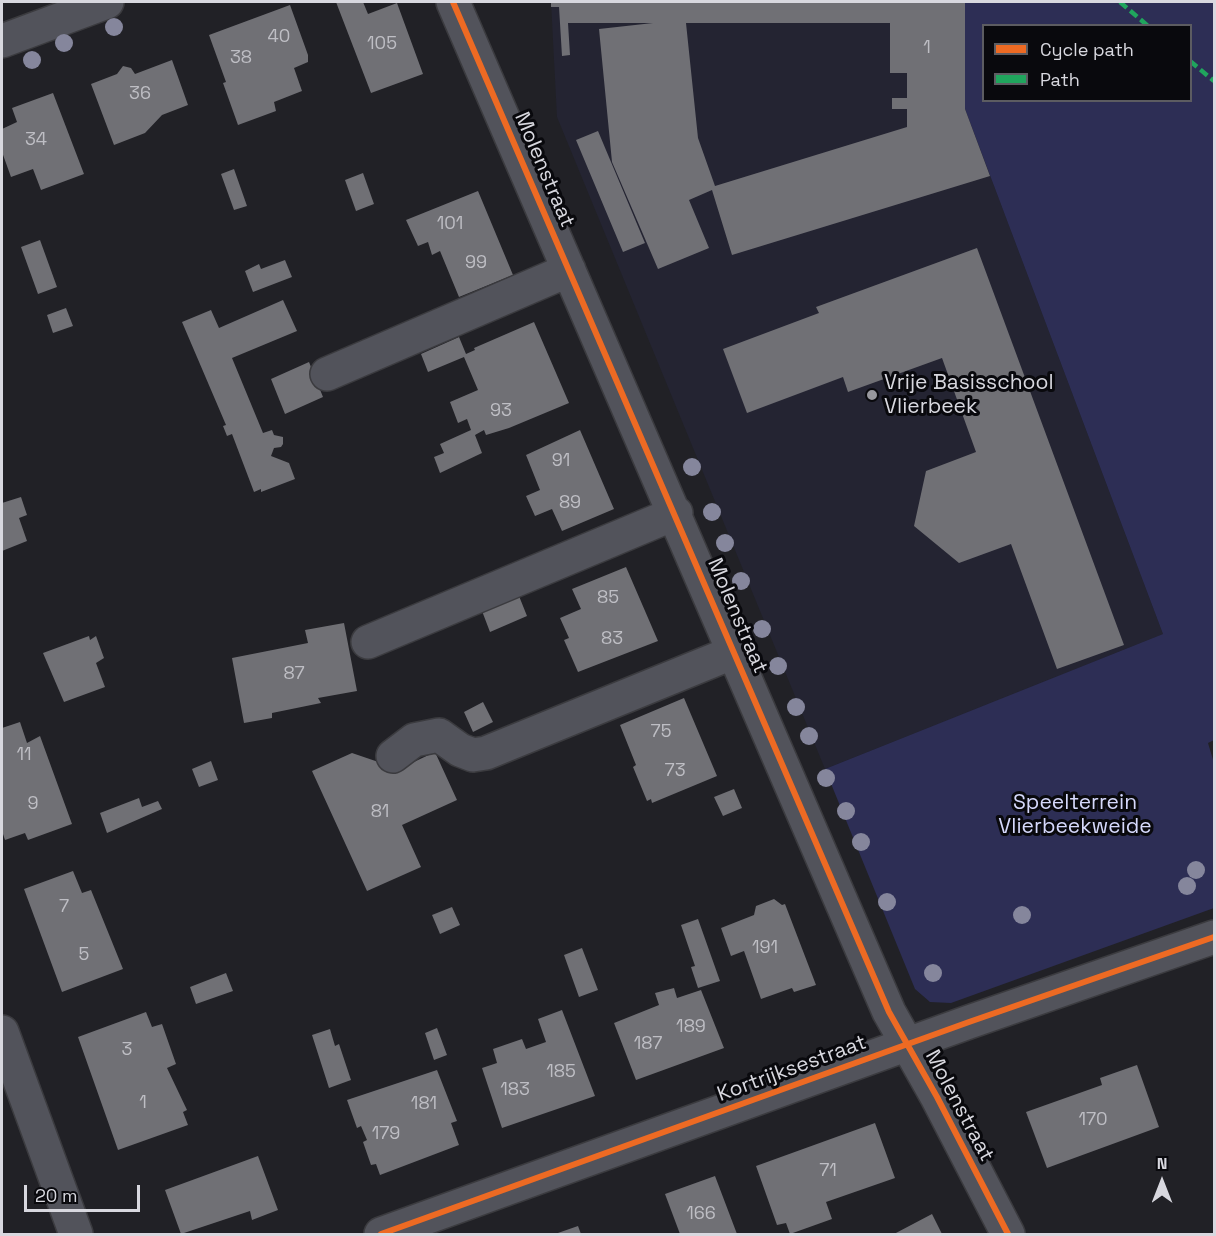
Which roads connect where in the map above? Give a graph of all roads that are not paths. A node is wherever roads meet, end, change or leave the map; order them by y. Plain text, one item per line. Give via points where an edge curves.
1 (107, 2) edge
2 (453, 2) edge
3 (2, 41) edge
4 (569, 270) junction
5 (327, 374) dead end
6 (676, 513) junction
7 (368, 642) dead end
8 (734, 652) junction
9 (393, 756) dead end
10 (1215, 937) edge
11 (2, 1032) edge
12 (907, 1044) junction
13 (76, 1234) edge
14 (381, 1234) edge
15 (1008, 1234) edge

1 - 3 street
2 - 4 street, Molenstraat
4 - 5 street
4 - 6 street, Molenstraat
6 - 7 street
6 - 8 street, Molenstraat
8 - 9 street via 486,753 473,755 460,750 440,735 414,740
8 - 12 street, Molenstraat via 889,1012
10 - 12 street, Kortrijksestraat
11 - 13 street
12 - 14 street, Kortrijksestraat
12 - 15 street, Molenstraat

